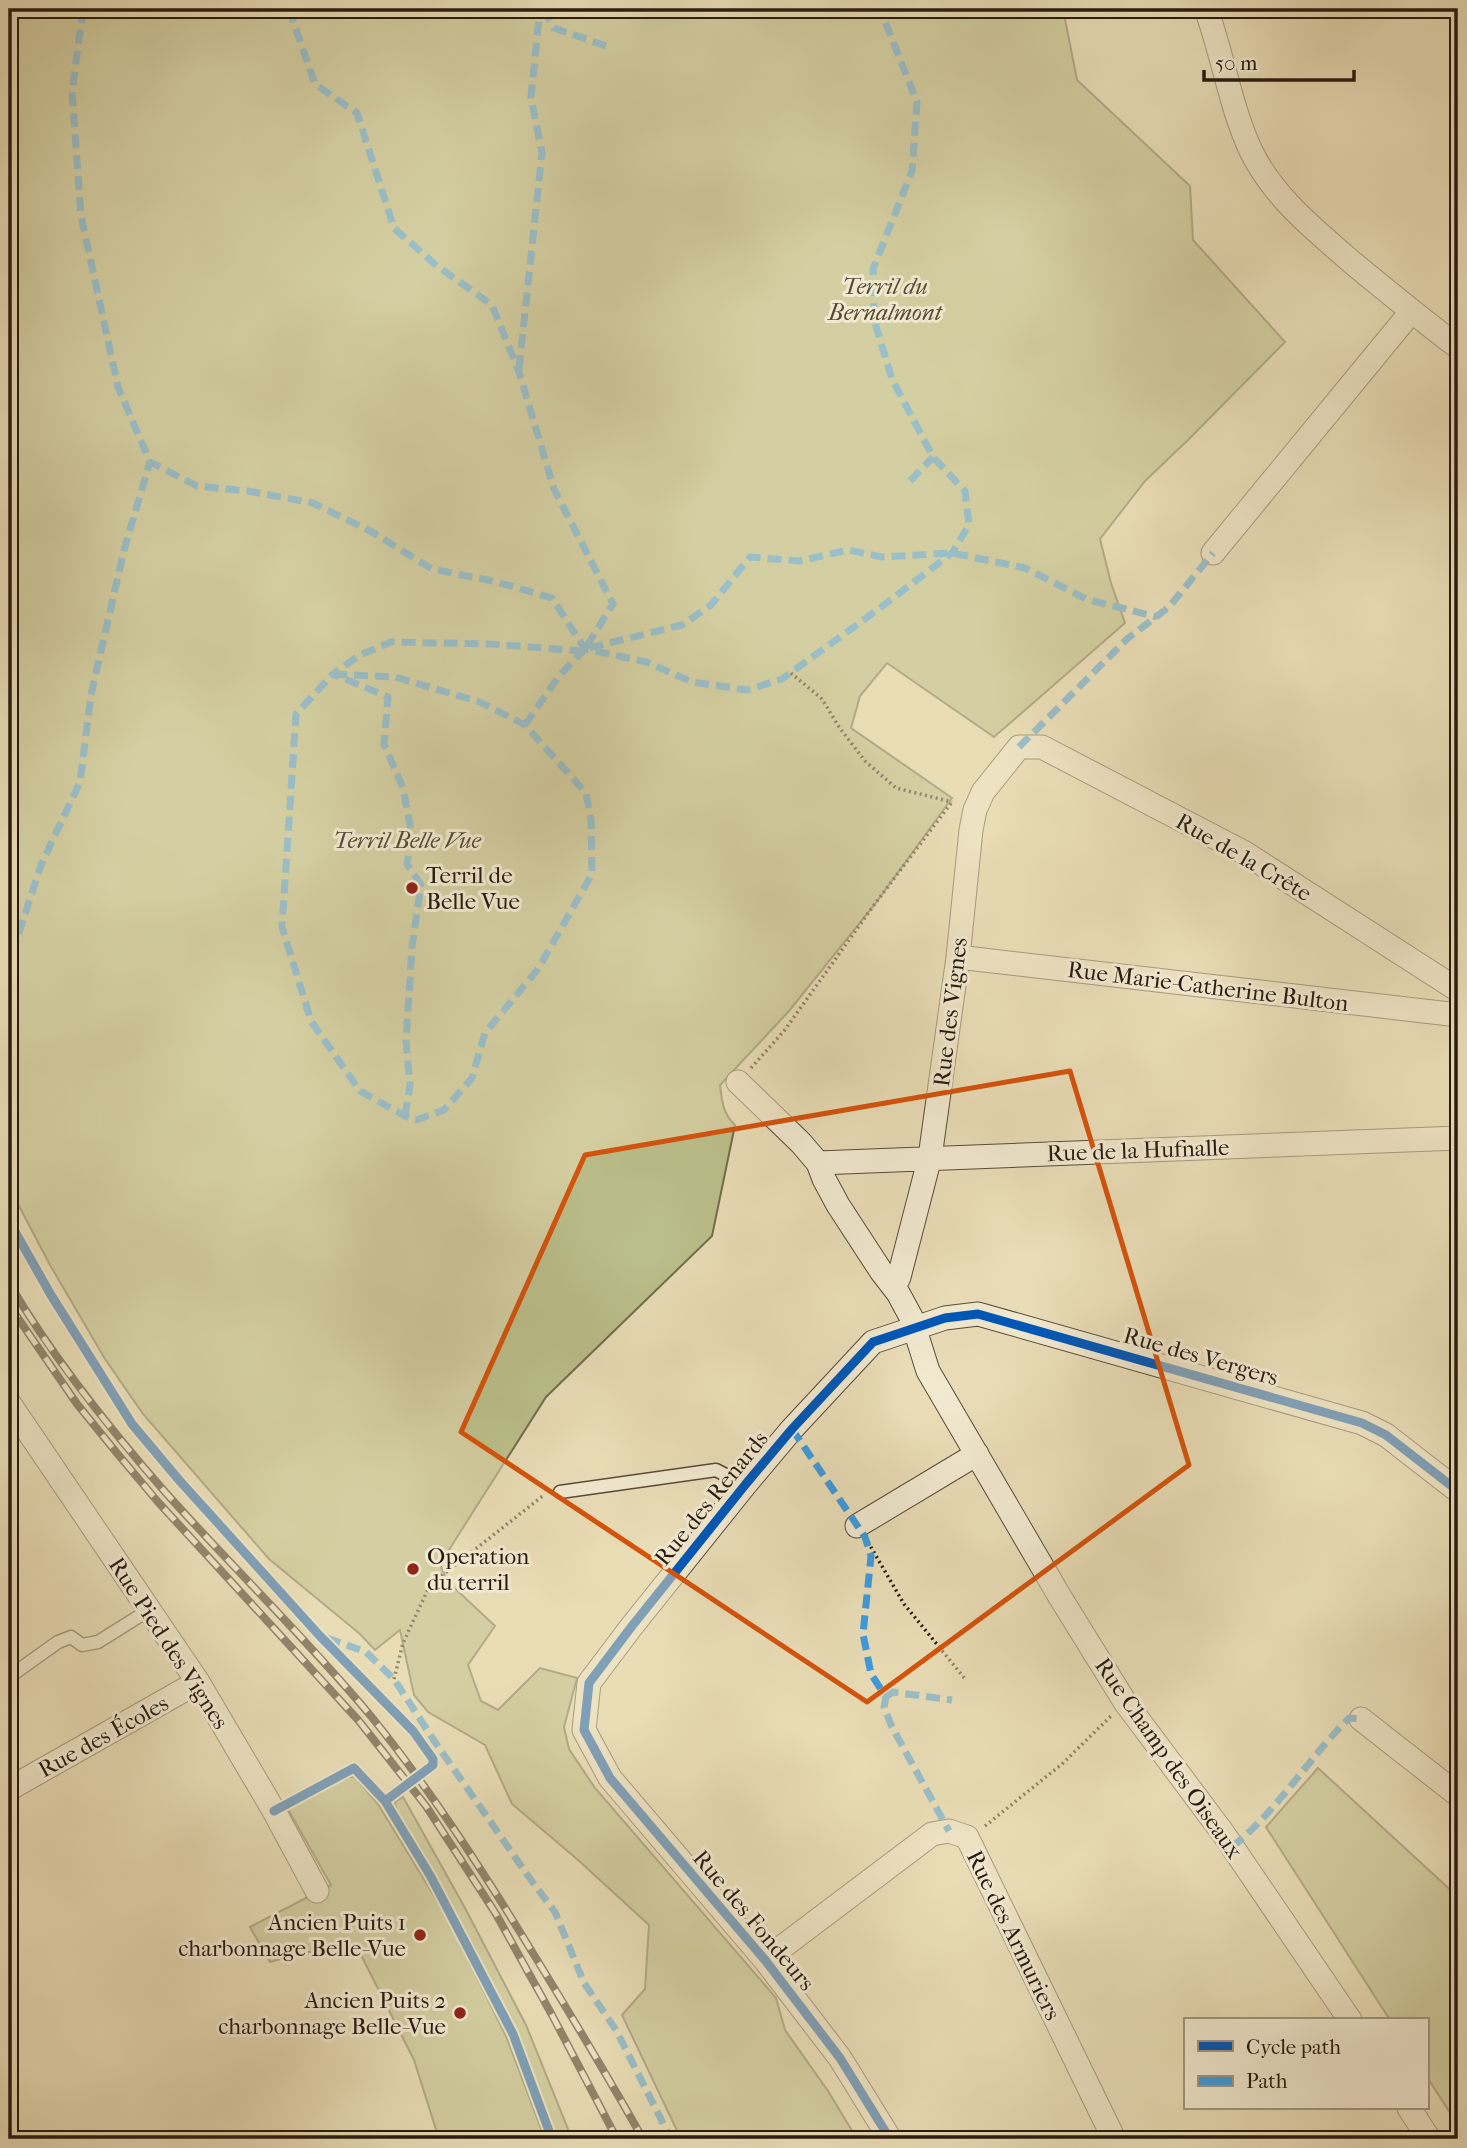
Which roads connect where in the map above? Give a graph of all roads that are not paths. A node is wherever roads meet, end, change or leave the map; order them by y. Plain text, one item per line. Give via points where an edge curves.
1 (1211, 10) edge
2 (1411, 312) junction
3 (1458, 347) edge
4 (1213, 553) dead end
5 (1019, 747) joint
6 (957, 957) junction
7 (1458, 990) edge
8 (1458, 1014) edge
9 (738, 1082) road end
10 (1458, 1138) edge
11 (930, 1157) junction
12 (818, 1163) junction
13 (894, 1287) junction
14 (914, 1328) junction
15 (9, 1403) edge
16 (977, 1454) junction
17 (745, 1485) junction
18 (1458, 1491) edge
19 (560, 1492) road end
20 (861, 1532) road end
21 (149, 1610) junction
22 (9, 1677) edge
23 (198, 1682) junction
24 (1361, 1719) dead end
25 (584, 1730) joint
26 (9, 1789) edge
27 (1458, 1795) edge
28 (317, 1891) dead end
29 (765, 1960) junction
30 (1349, 2018) edge
31 (1410, 2110) edge
32 (890, 2139) edge
33 (1114, 2139) edge
34 (1429, 2139) edge

1 - 2 street via 1241,122 1263,173 1298,216
2 - 3 street
2 - 4 street
5 - 6 street, Rue des Vignes via 983,792 975,810
5 - 7 street, Rue de la Crête via 1042,747 1245,853
6 - 8 street, Rue Marie-Catherine Bulton
6 - 11 street, Rue des Vignes
9 - 12 street, Rue Champ des Oiseaux
10 - 11 street, Rue de la Hufnalle
11 - 12 street, Rue de la Hufnalle
11 - 13 street, Rue des Vignes
12 - 13 street, Rue Champ des Oiseaux via 838,1205
13 - 14 street, Rue Champ des Oiseaux
14 - 16 street, Rue Champ des Oiseaux via 928,1371
14 - 17 street, Rue des Renards via 873,1342
14 - 18 street, Rue des Vergers via 978,1314 1362,1423 1386,1435
15 - 21 street, Rue Pied des Vignes
16 - 20 street
16 - 30 street, Rue Champ des Oiseaux via 1125,1703 1223,1833
17 - 19 lane via 716,1470
17 - 25 street, Rue des Renards via 589,1683
21 - 22 lane via 98,1642 82,1645 71,1637 58,1643
21 - 23 street, Rue Pied des Vignes
23 - 26 street, Rue des Écoles
23 - 28 street, Rue Pied des Vignes
24 - 27 street
25 - 29 street, Rue des Fondeurs via 610,1778
29 - 32 street, Rue des Fondeurs via 840,2058
29 - 33 street, Rue des Armuriers via 932,1834 950,1830 967,1837
31 - 34 street

